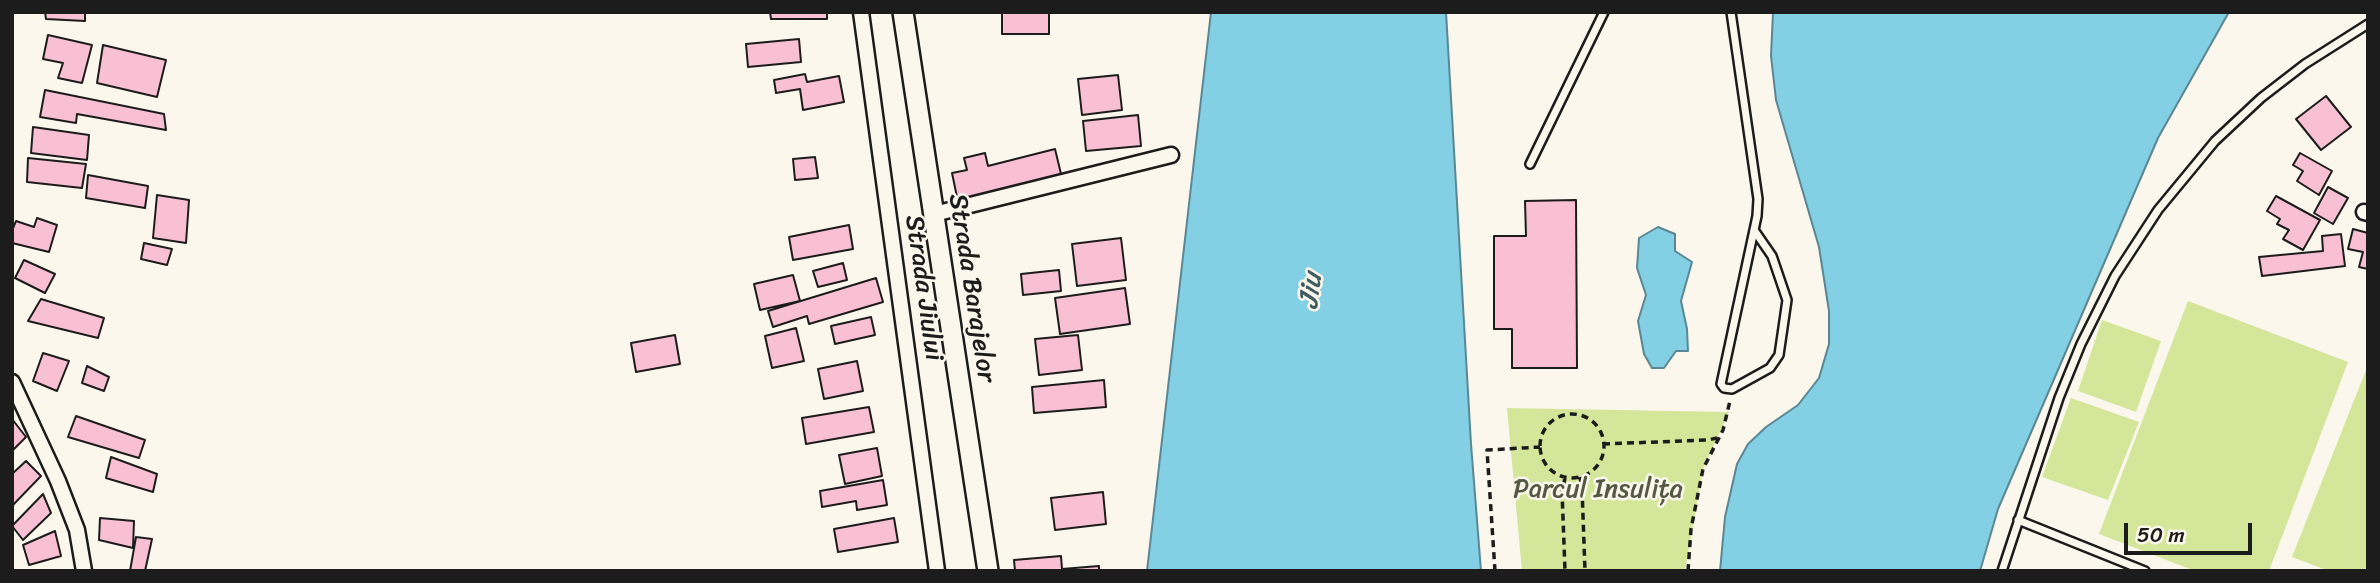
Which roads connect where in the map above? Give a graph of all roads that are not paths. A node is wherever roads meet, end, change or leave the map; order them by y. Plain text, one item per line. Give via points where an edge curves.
1 (861, 12) edge
2 (903, 12) edge
3 (1604, 12) edge
4 (1731, 12) edge
5 (2368, 24) edge
6 (1171, 155) dead end
7 (1530, 163) dead end
8 (934, 214) junction
9 (1754, 230) junction
10 (12, 382) edge
11 (2018, 520) junction
12 (84, 571) edge
13 (937, 571) edge
14 (988, 571) edge
15 (2002, 571) edge
16 (2145, 571) edge

1 - 13 street, Strada Jiului
2 - 8 main road, Strada Barajelor
3 - 7 lane
4 - 9 lane via 1758,199
5 - 11 lane via 2261,98 2215,141 2158,210 2115,275 2081,344
6 - 8 street
8 - 14 main road, Strada Barajelor
9 - 9 lane via 1721,384 1724,388 1732,389 1775,363 1779,355 1787,300 1772,256
10 - 12 street via 58,481 76,530
11 - 15 lane
11 - 16 lane

